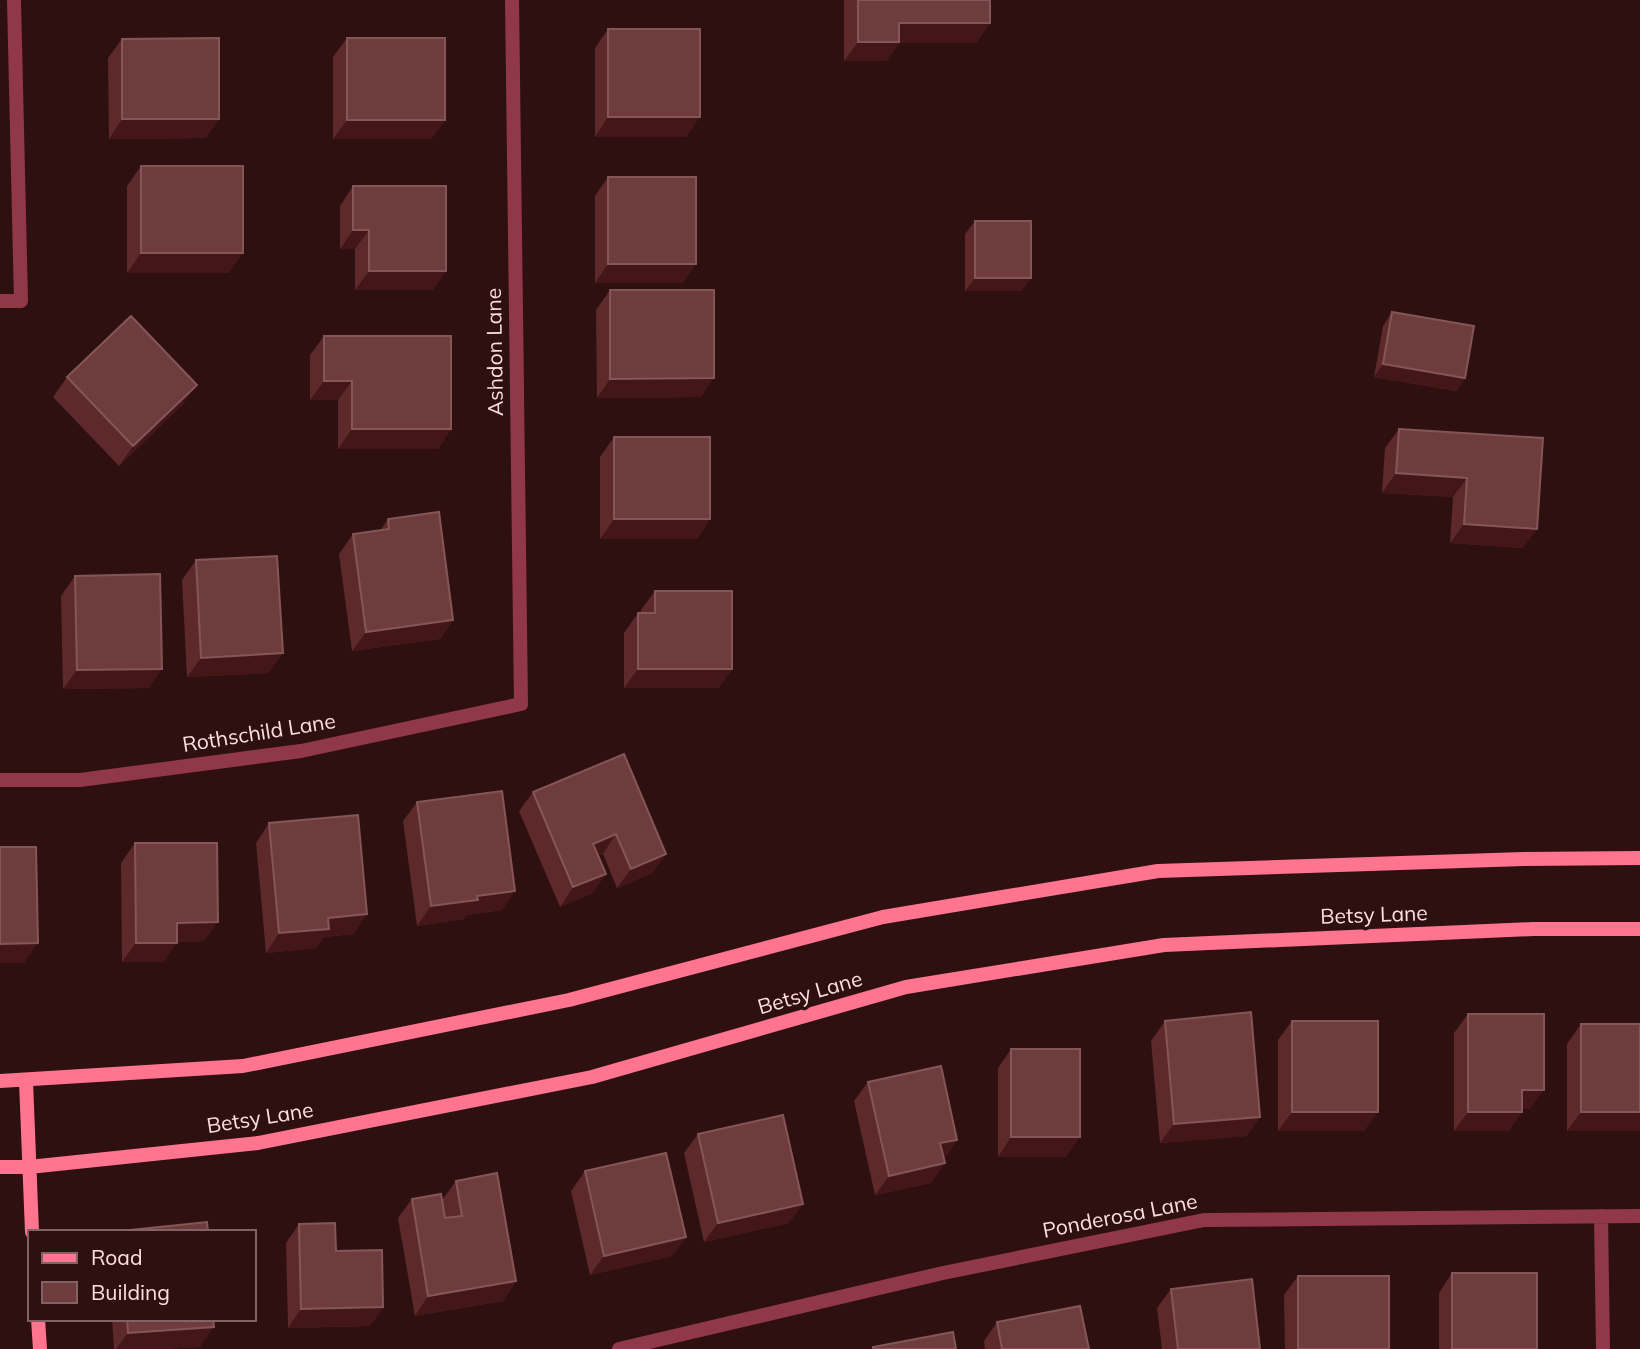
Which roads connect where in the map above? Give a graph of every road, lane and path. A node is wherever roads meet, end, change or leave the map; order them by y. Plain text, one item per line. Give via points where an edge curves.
1 (14, 0) edge
2 (512, 0) edge
3 (0, 301) edge
4 (521, 704) joint
5 (0, 780) edge
6 (1640, 859) edge
7 (1640, 929) edge
8 (0, 1081) edge
9 (26, 1082) junction
10 (0, 1167) edge
11 (29, 1167) junction
12 (1601, 1216) junction
13 (1640, 1216) edge
14 (32, 1230) edge
15 (38, 1321) edge
16 (40, 1349) edge
17 (620, 1349) edge
18 (1603, 1349) edge

1 - 3 street via 21,302
2 - 4 street, Ashdon Lane
4 - 5 street, Rothschild Lane via 301,751 80,780
6 - 9 main road via 1158,872 883,917 569,1000 243,1066
7 - 11 main road, Betsy Lane via 1533,929 1164,945 906,987 592,1077 325,1130 258,1143
8 - 9 main road
9 - 11 main road
10 - 11 main road, Betsy Lane
11 - 14 main road
12 - 13 street, Ponderosa Lane
12 - 17 street, Ponderosa Lane via 1204,1220 943,1273
12 - 18 street
15 - 16 main road

